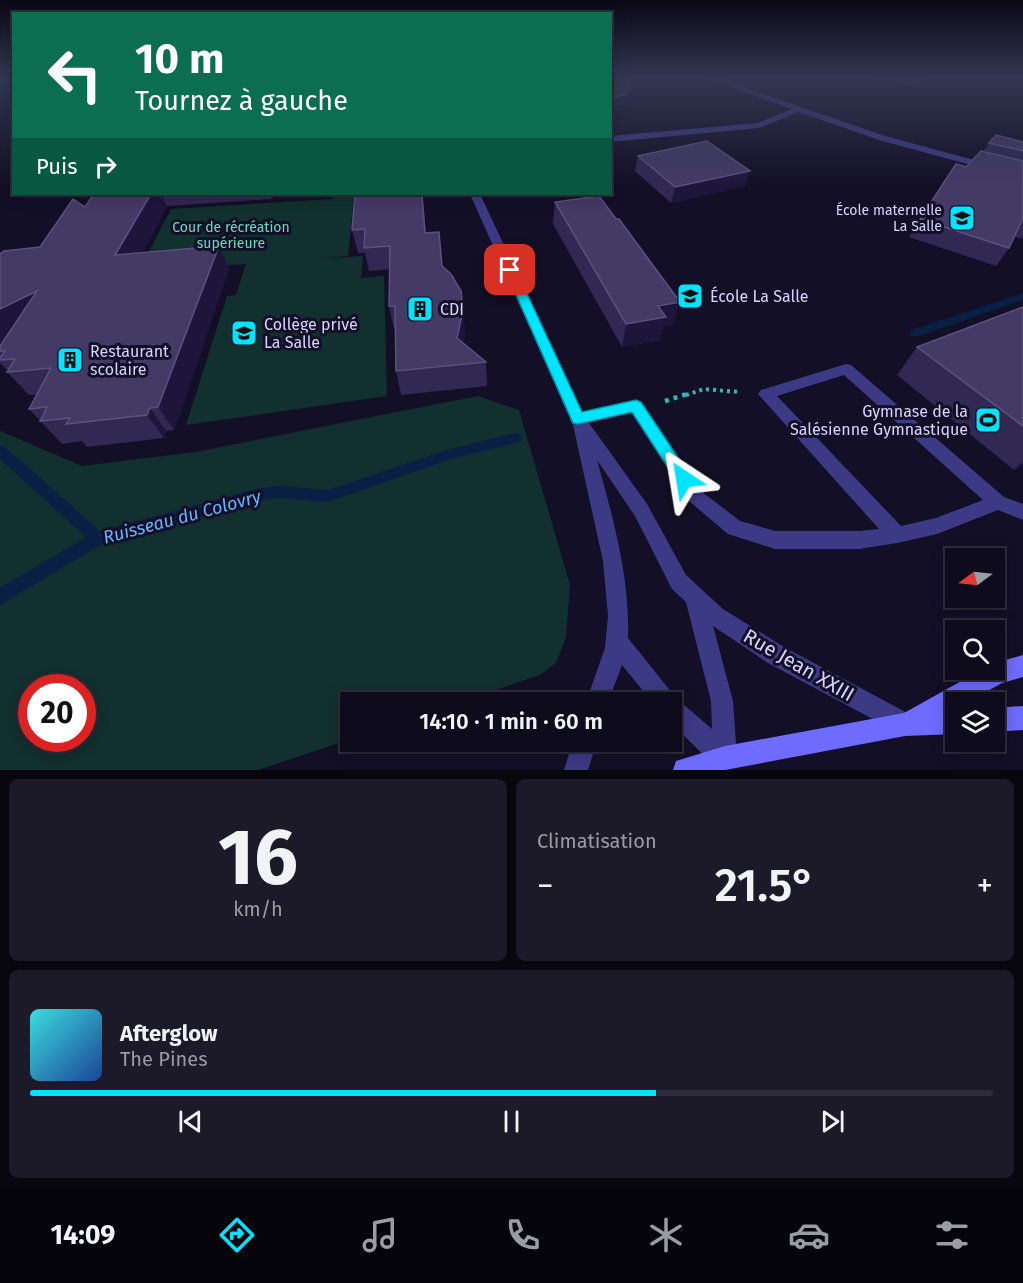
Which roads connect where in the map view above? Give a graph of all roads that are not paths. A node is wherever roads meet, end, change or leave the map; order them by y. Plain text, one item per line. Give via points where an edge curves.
1 (778, 114) edge
2 (787, 114) edge
3 (809, 114) edge
4 (782, 116) junction
5 (882, 138) junction
6 (612, 139) edge
7 (1023, 176) edge
8 (475, 195) edge
9 (578, 419) junction
10 (998, 502) junction
11 (1023, 512) edge
12 (897, 534) junction
13 (696, 600) junction
14 (616, 642) junction
15 (1023, 666) edge
16 (600, 692) edge
17 (658, 692) edge
18 (682, 718) edge
19 (1023, 718) edge
20 (1005, 719) edge
21 (945, 722) edge
22 (905, 724) junction
23 (582, 752) edge
24 (725, 759) junction
25 (576, 770) edge
26 (685, 770) edge

1 - 4 street
2 - 4 street
3 - 5 street
4 - 5 street
4 - 6 street via 759,124
5 - 7 street
8 - 9 street, Rue Jean XXIII
9 - 12 street via 636,406 695,496 735,528 775,540 859,540
9 - 13 street, Rue Jean XXIII via 641,510 679,582
9 - 14 street, Rue Jean XXIII via 616,591
10 - 11 street
10 - 12 street via 938,526
10 - 12 street via 846,369 766,394
13 - 22 street, Rue Jean XXIII via 776,655
13 - 24 street, Rue Jean XXIII via 722,702
14 - 16 street, Rue Jean XXIII
14 - 17 street
15 - 22 main road via 998,673
18 - 24 street
19 - 20 main road
21 - 22 main road
22 - 24 main road
23 - 25 street
24 - 26 main road

